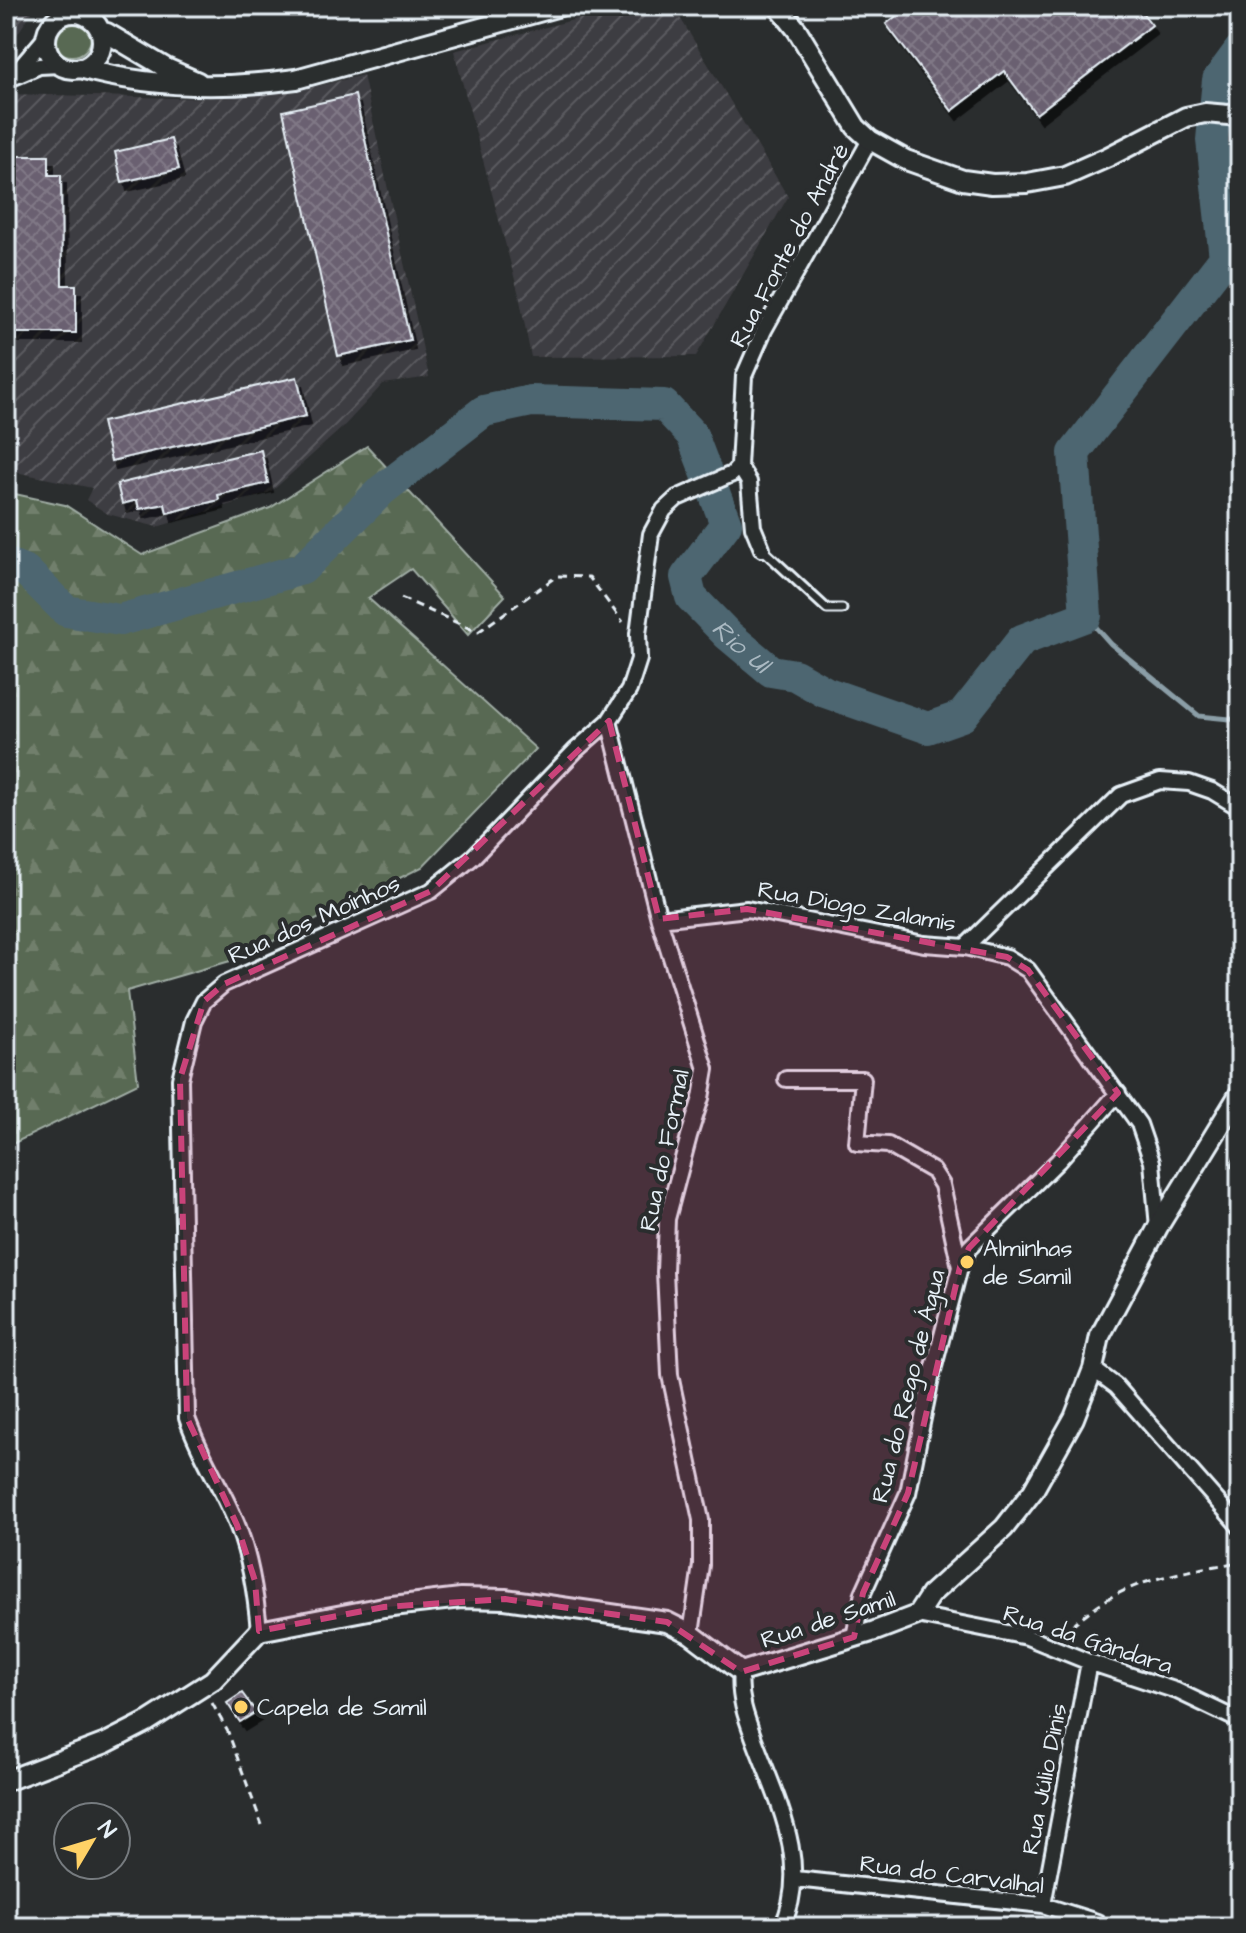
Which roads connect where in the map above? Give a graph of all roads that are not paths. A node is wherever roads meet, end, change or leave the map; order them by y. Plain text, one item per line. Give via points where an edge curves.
1 (57, 6) edge
2 (560, 6) edge
3 (778, 6) edge
4 (95, 19) edge
5 (49, 31) junction
6 (60, 65) junction
7 (80, 68) junction
8 (9, 81) edge
9 (205, 85) junction
10 (1223, 114) edge
11 (870, 140) junction
12 (739, 466) junction
13 (762, 549) joint
14 (842, 609) dead end
15 (609, 721) junction
16 (1240, 808) edge
17 (659, 919) junction
18 (965, 947) junction
19 (786, 1079) dead end
20 (1118, 1093) junction
21 (1240, 1093) edge
22 (1158, 1227) junction
23 (960, 1267) junction
24 (1093, 1369) junction
25 (1240, 1527) edge
26 (917, 1615) junction
27 (259, 1631) junction
28 (691, 1634) junction
29 (854, 1637) junction
30 (1089, 1662) junction
31 (741, 1672) junction
32 (1240, 1721) edge
33 (6, 1781) edge
34 (795, 1879) junction
35 (1043, 1905) junction
36 (782, 1927) edge
37 (1097, 1927) edge

1 - 5 street
2 - 9 street via 296,79
3 - 11 street via 856,127
4 - 5 street via 80,13 62,15
4 - 7 street via 100,50 96,59
4 - 9 street via 107,33
5 - 6 street via 49,53
5 - 8 street
6 - 7 street
6 - 8 street via 39,66
7 - 9 street via 113,78
10 - 11 street via 1186,117 1065,176 1027,183 963,180 906,160
11 - 12 street, Rua Fonte do André via 764,330 744,376
12 - 13 street, Rua Fonte do André via 749,482 753,527
12 - 15 street, Rua dos Moínhos via 677,498 651,534 639,659 629,690
13 - 14 lane via 827,609
15 - 17 street
15 - 27 street, Rua dos Moínhos via 473,857 431,891 224,984 204,1001 194,1021 180,1079 187,1418 237,1525 255,1581
16 - 18 street via 1189,783 1160,781 1121,795
17 - 18 street, Rua Diogo Zalamis via 747,909 924,944
17 - 28 street, Rua do Formal via 706,1069 667,1219 665,1272 670,1375 701,1520
18 - 20 street via 1007,957 1028,970
19 - 23 street via 863,1079 857,1143 888,1145 933,1171 942,1185
20 - 22 street via 1139,1124 1152,1162
20 - 23 street, Rua do Rego de Água via 969,1248
21 - 22 street, Rua de Samil
22 - 24 street, Rua de Samil via 1100,1336
23 - 29 street, Rua do Rego de Água via 908,1493 863,1593
24 - 25 street via 1116,1386
24 - 26 street, Rua de Samil via 1074,1418 1033,1491 1004,1528 930,1595
26 - 29 street, Rua de Samil
26 - 30 street, Rua da Gândara via 1027,1637
27 - 28 street, Rua de Samil via 461,1598 604,1612 667,1622
27 - 33 street via 213,1680 147,1722
28 - 31 street, Rua de Samil
29 - 31 street, Rua de Samil
30 - 32 street, Rua da Gândara via 1177,1691
30 - 35 street, Rua Júlio Dinis
31 - 34 street via 746,1718 789,1836
34 - 35 street, Rua do Carvalhal
34 - 36 street
35 - 37 street, Rua do Carvalhal via 1097,1922

